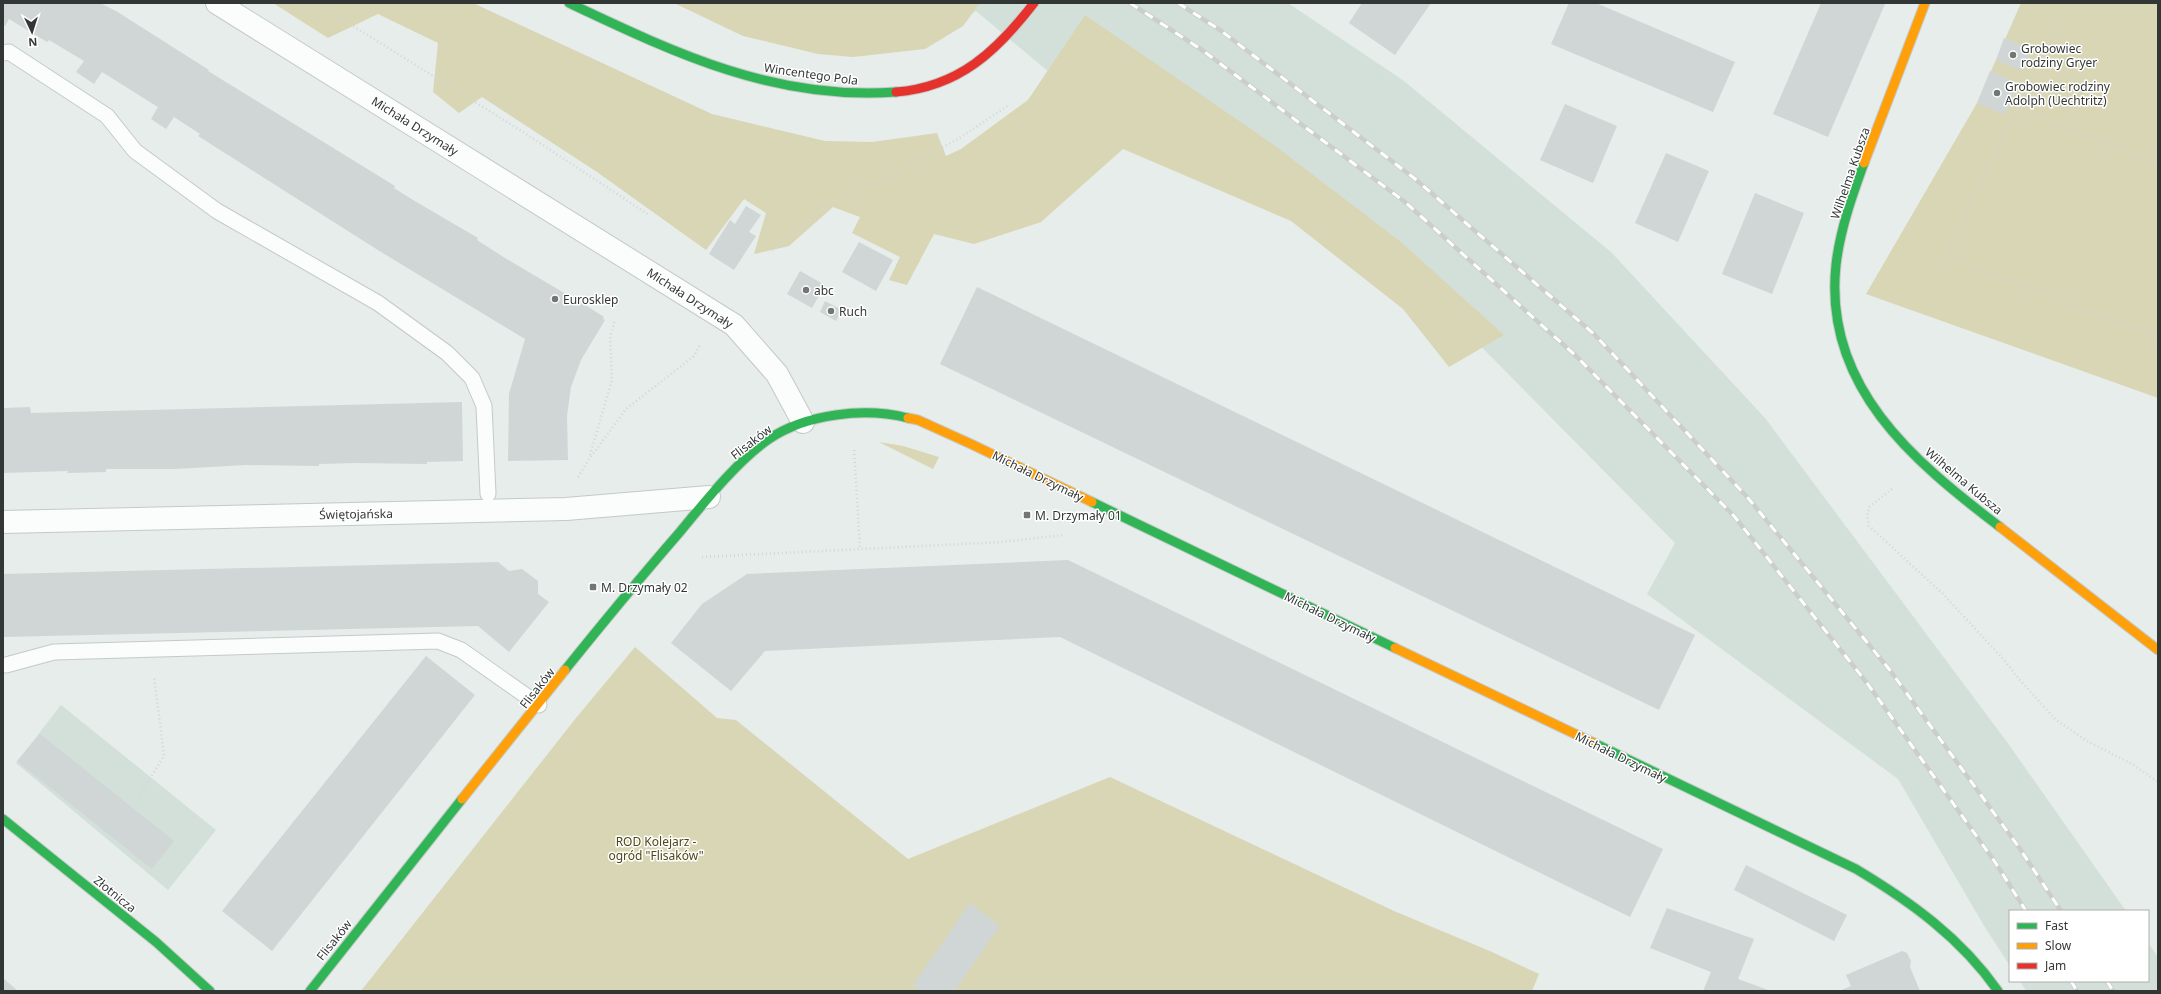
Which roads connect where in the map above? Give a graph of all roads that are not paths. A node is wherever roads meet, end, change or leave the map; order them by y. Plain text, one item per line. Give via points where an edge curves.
1 (218, 3) edge
2 (569, 3) edge
3 (1034, 3) edge
4 (1925, 3) edge
5 (3, 53) edge
6 (803, 422) junction
7 (488, 494) dead end
8 (709, 496) junction
9 (3, 522) edge
10 (2158, 650) edge
11 (6, 665) dead end
12 (539, 705) junction
13 (3, 819) edge
14 (210, 991) edge
15 (310, 991) edge
16 (1998, 991) edge

1 - 6 street, Michała Drzymały via 734,325 777,374
2 - 3 street, Wincentego Pola via 663,47 722,70 807,88 870,94 924,87 968,69 987,56 1007,37
4 - 10 street, Wilhelma Kubsza via 1916,33 1850,205 1839,244 1836,311 1840,339 1848,361 1873,405 1923,465
5 - 7 lane via 9,52 107,116 135,151 217,211 378,303 447,353 472,378 484,406
6 - 8 street, Flisaków via 769,439 752,452
6 - 16 street, Michała Drzymały via 856,412 889,413 918,420 971,444 1856,869 1899,895 1936,922 1985,970
8 - 9 street, Świętojańska via 549,510
8 - 12 street, Flisaków via 596,631
11 - 12 lane via 54,652 438,641 461,650
12 - 15 street, Flisaków
13 - 14 street, Złotnicza via 156,942

